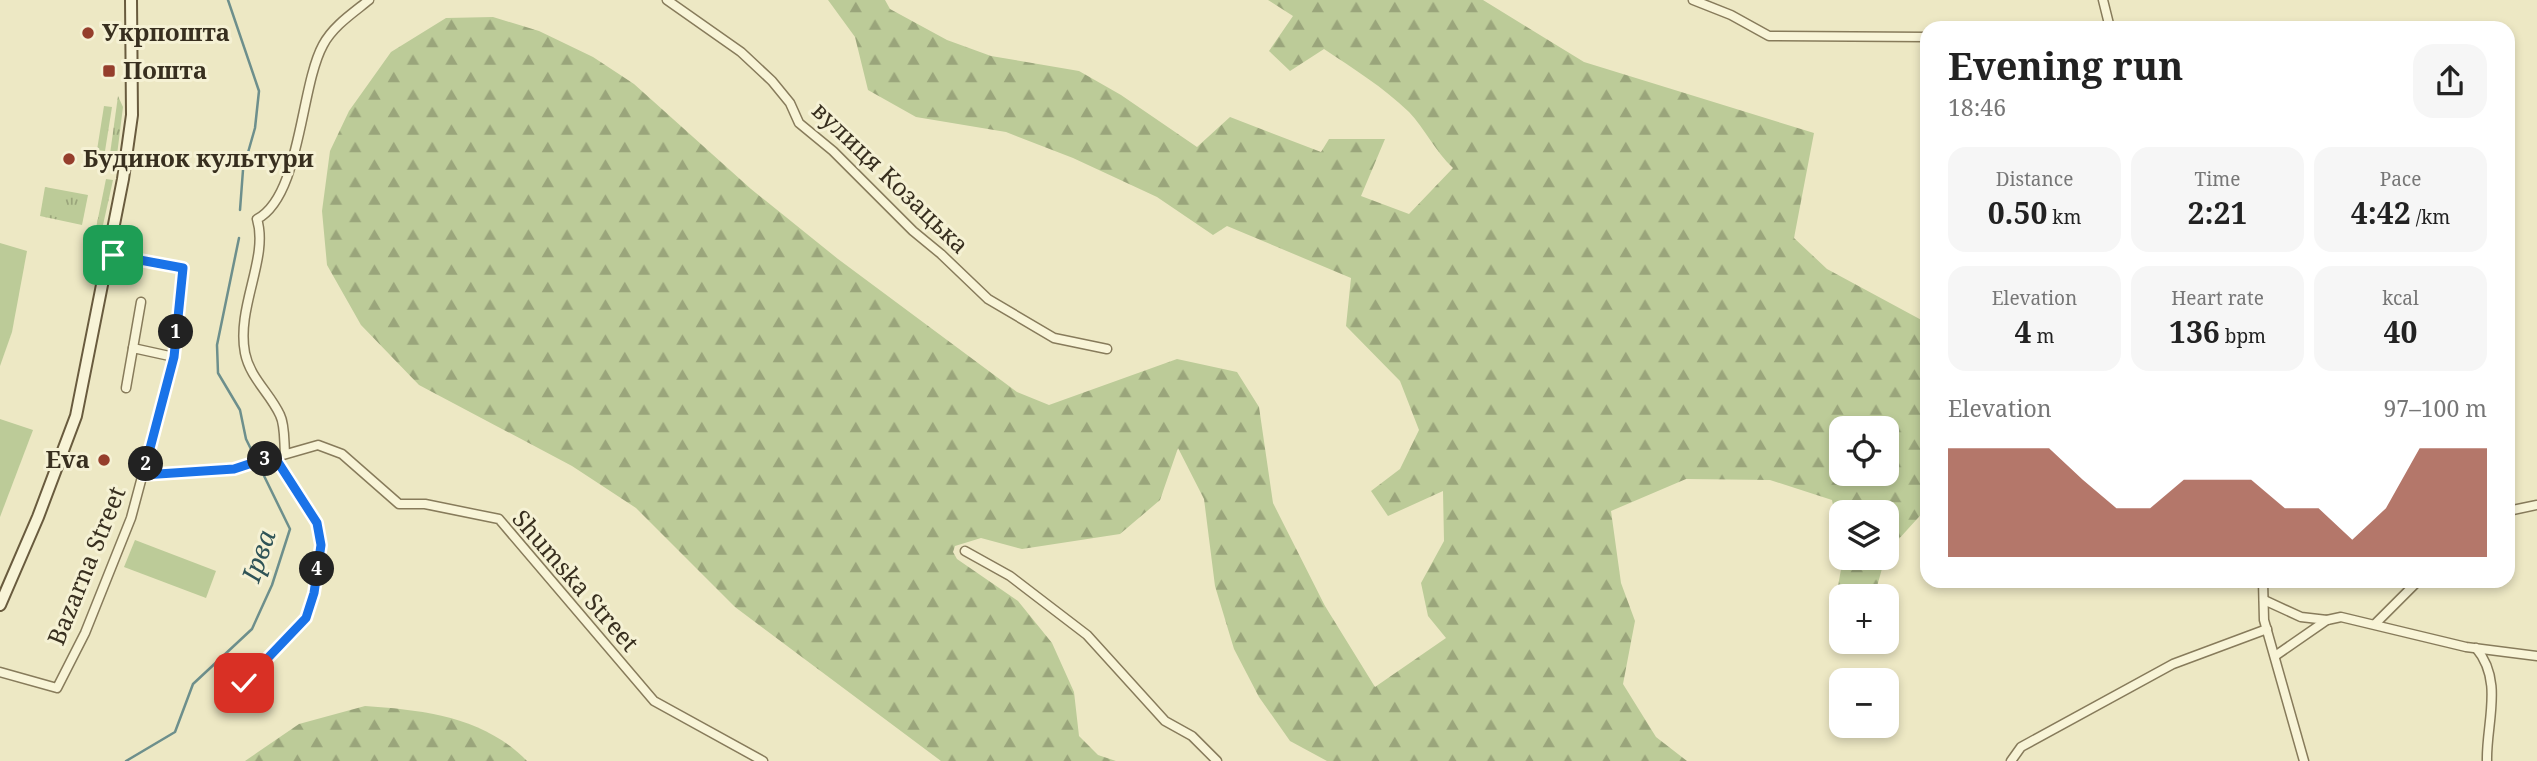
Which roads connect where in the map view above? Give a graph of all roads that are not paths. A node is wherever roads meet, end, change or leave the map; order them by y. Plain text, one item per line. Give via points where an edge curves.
1 (131, 0) edge
2 (369, 0) edge
3 (667, 0) edge
4 (1693, 0) edge
5 (2103, 0) edge
6 (2108, 21) edge
7 (1920, 37) edge
8 (107, 254) junction
9 (141, 302) dead end
10 (134, 348) junction
11 (1107, 349) dead end
12 (174, 357) junction
13 (126, 388) dead end
14 (285, 453) junction
15 (271, 457) junction
16 (143, 475) junction
17 (2537, 505) edge
18 (2515, 510) edge
19 (965, 551) dead end
20 (2263, 588) edge
21 (2411, 588) edge
22 (2264, 600) junction
23 (0, 605) edge
24 (2327, 620) junction
25 (2375, 625) junction
26 (2267, 629) junction
27 (2476, 648) junction
28 (2275, 656) junction
29 (2537, 656) edge
30 (0, 672) edge
31 (244, 683) dead end
32 (763, 761) edge
33 (1217, 761) edge
34 (2011, 761) edge
35 (2304, 761) edge
36 (2487, 761) edge

1 - 8 main road via 132,115
2 - 14 street via 339,24 323,45 283,187 265,215 257,219 259,253 245,305 245,352 251,372 281,416
3 - 11 street, вулиця Козацька via 741,52 790,103 799,123 988,299 1055,338
4 - 7 street via 1769,36
5 - 6 street
8 - 12 street, Bazarna Street via 183,268
8 - 23 main road via 76,416
9 - 10 street
10 - 12 street
10 - 13 street
12 - 16 street, Bazarna Street
14 - 15 street, Shumska Street
14 - 32 street, Shumska Street via 318,445 342,454 399,504 425,504 499,519 654,701
15 - 16 street, Shumska Street via 234,469
15 - 31 street via 317,523 321,545 306,618
16 - 30 street, Bazarna Street via 103,590 57,688
17 - 18 street
19 - 33 street via 1010,576 1087,635 1165,721 1192,736
20 - 22 street
21 - 25 street
22 - 24 street via 2301,617
22 - 26 street
24 - 25 street via 2341,617
24 - 28 street
25 - 27 street
26 - 28 street
26 - 34 street via 2173,664 2021,747
27 - 29 street
27 - 36 street via 2489,671 2493,707
28 - 35 street

